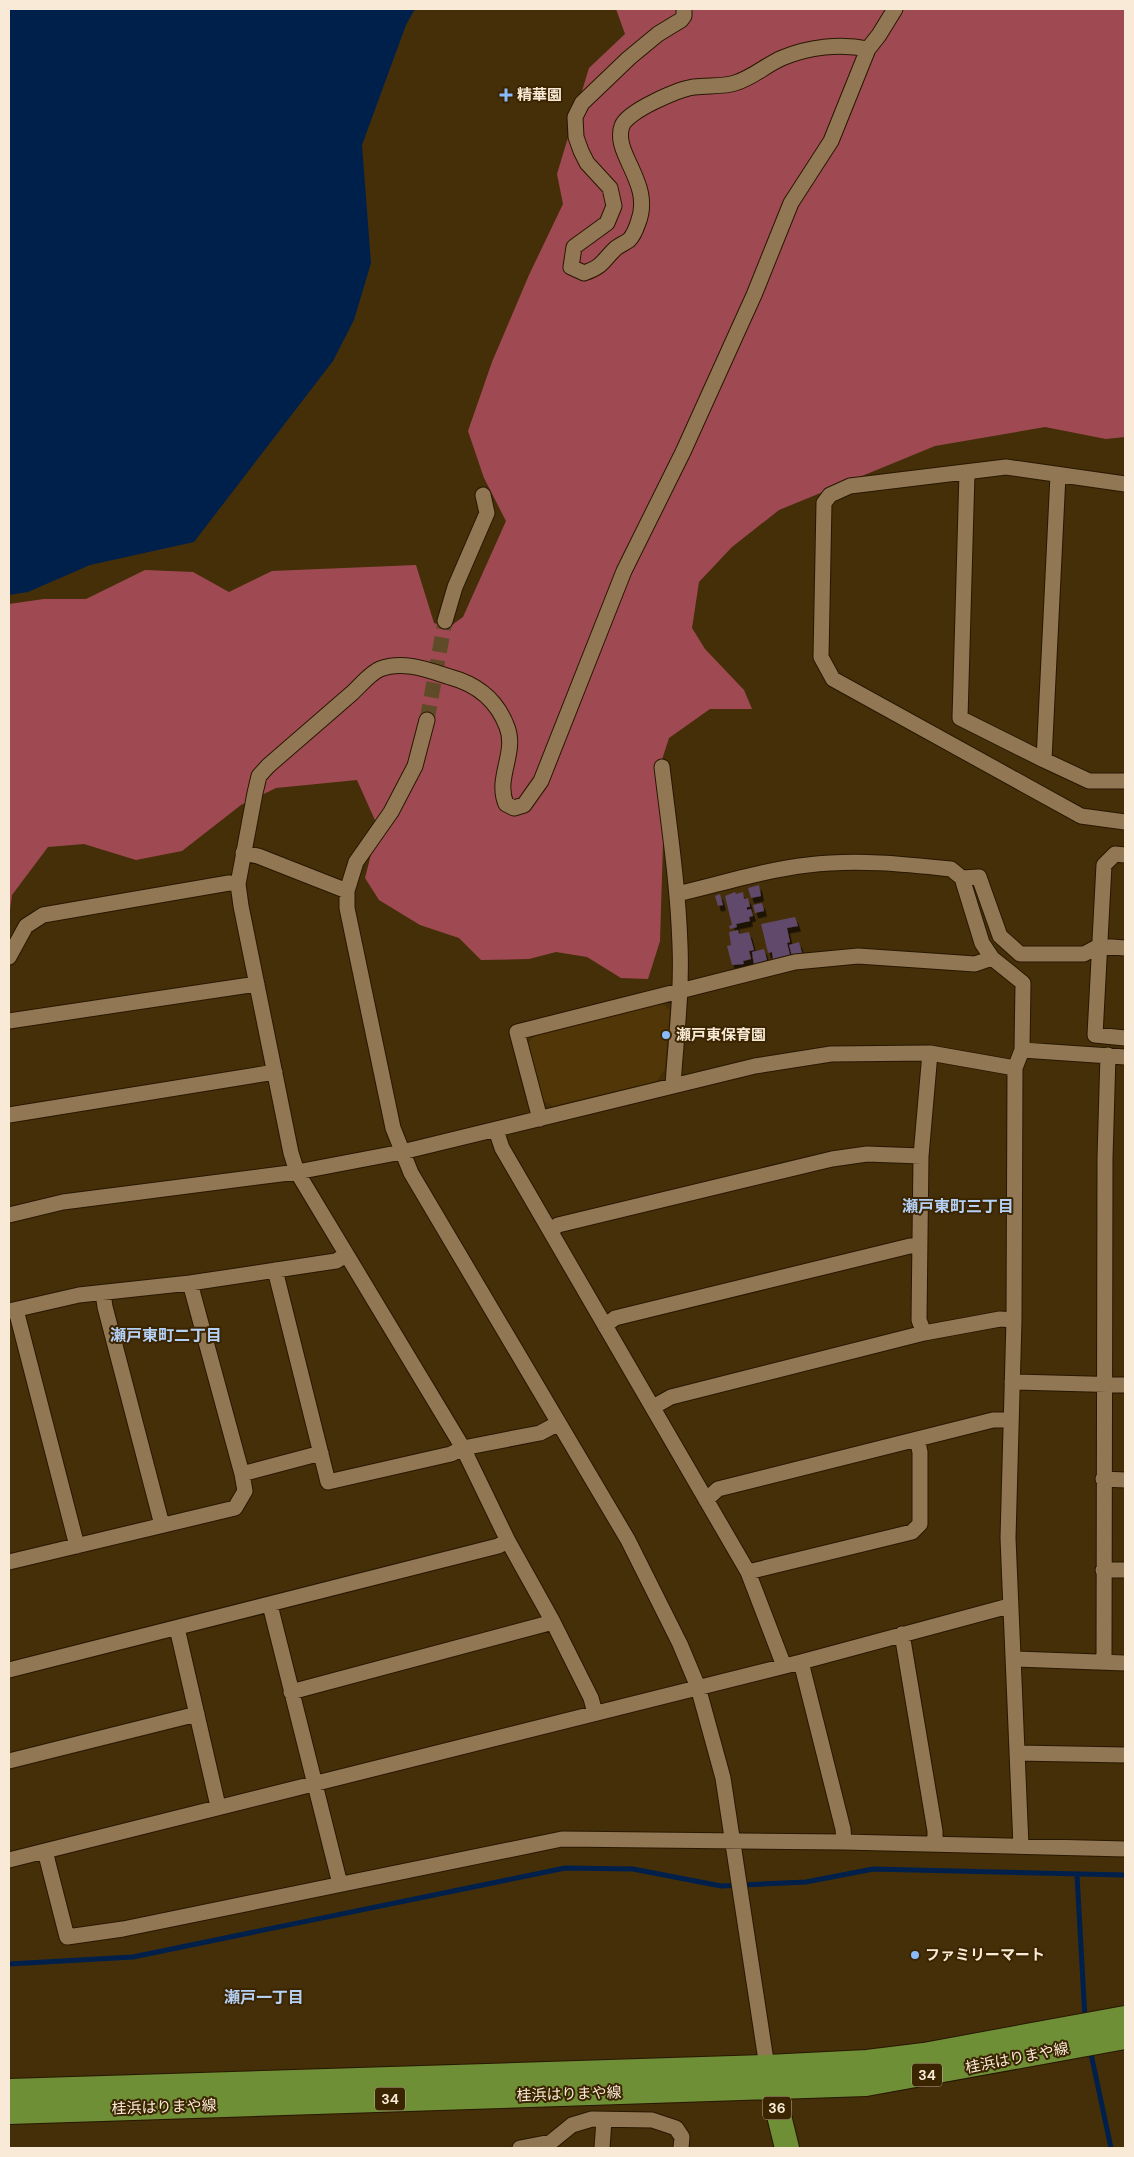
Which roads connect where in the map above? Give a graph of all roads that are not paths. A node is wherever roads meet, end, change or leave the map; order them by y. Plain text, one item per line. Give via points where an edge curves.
1 (684, 9) edge
2 (895, 9) edge
3 (868, 50) junction
4 (967, 473) junction
5 (1058, 475) junction
6 (1125, 484) edge
7 (483, 495) dead end
8 (445, 621) tunnel mouth
9 (427, 720) tunnel mouth
10 (1044, 760) junction
11 (662, 766) dead end
12 (1125, 781) edge
13 (1125, 822) edge
14 (243, 853) junction
15 (1125, 854) edge
16 (962, 878) junction
17 (238, 884) junction
18 (347, 891) junction
19 (677, 894) junction
20 (1099, 946) junction
21 (1125, 948) edge
22 (9, 957) edge
23 (992, 958) junction
24 (257, 984) junction
25 (680, 990) junction
26 (9, 1021) edge
27 (1125, 1038) edge
28 (1022, 1050) junction
29 (930, 1053) junction
30 (1108, 1055) junction
31 (1125, 1057) edge
32 (1015, 1068) junction
33 (275, 1072) junction
34 (673, 1085) junction
35 (9, 1115) edge
36 (540, 1119) junction
37 (496, 1130) junction
38 (402, 1152) junction
39 (921, 1156) junction
40 (297, 1172) junction
41 (9, 1215) edge
42 (550, 1231) junction
43 (920, 1246) junction
44 (346, 1255) junction
45 (276, 1270) junction
46 (190, 1283) junction
47 (103, 1293) junction
48 (12, 1310) edge
49 (1014, 1320) junction
50 (605, 1326) junction
51 (924, 1333) junction
52 (1012, 1382) junction
53 (1125, 1384) edge
54 (1104, 1385) junction
55 (653, 1407) junction
56 (1011, 1420) junction
57 (557, 1424) junction
58 (918, 1439) junction
59 (463, 1448) junction
60 (321, 1452) junction
61 (242, 1474) junction
62 (1103, 1479) junction
63 (1125, 1480) edge
64 (706, 1500) junction
65 (162, 1525) junction
66 (508, 1541) junction
67 (77, 1546) junction
68 (9, 1562) edge
69 (1103, 1570) junction
70 (1125, 1570) edge
71 (748, 1572) junction
72 (270, 1605) junction
73 (1009, 1606) junction
74 (553, 1622) junction
75 (177, 1628) junction
76 (902, 1634) junction
77 (1013, 1659) junction
78 (801, 1662) junction
79 (1104, 1662) junction
80 (1125, 1663) edge
81 (784, 1666) junction
82 (9, 1670) edge
83 (698, 1687) junction
84 (291, 1692) junction
85 (595, 1713) junction
86 (197, 1714) junction
87 (1017, 1753) junction
88 (1125, 1755) edge
89 (9, 1761) edge
90 (314, 1783) junction
91 (218, 1806) junction
92 (734, 1841) junction
93 (844, 1842) junction
94 (935, 1844) junction
95 (1020, 1846) junction
96 (1125, 1848) edge
97 (45, 1851) junction
98 (9, 1860) edge
99 (340, 1884) junction
100 (1125, 2018) edge
101 (1089, 2034) junction
102 (1125, 2038) edge
103 (769, 2077) junction
104 (9, 2091) edge
105 (9, 2112) edge
106 (604, 2120) junction
107 (522, 2148) edge
108 (602, 2148) edge
109 (681, 2148) edge
110 (787, 2148) edge

1 - 3 street via 681,20 629,58 582,104 574,117 581,151 587,163 610,188 614,206 607,224 574,247 571,267 584,272 599,267 616,248 630,239 641,217 643,200 640,186 621,137 622,126 636,111 686,89 737,82 782,59 811,49 855,46
2 - 3 street
3 - 14 street via 831,141 791,203 691,434 624,571 541,781 524,805 514,808 506,804 503,797 502,785 511,746 508,728 485,695 469,682 409,665 379,669 259,776
4 - 5 street via 1006,467
4 - 10 street via 960,718
4 - 13 street via 850,486 830,495 824,503 821,657 833,679 1081,816
5 - 6 street
5 - 10 street
7 - 8 street via 487,514 455,587
9 - 18 street via 415,766 391,812 356,862
10 - 12 street via 1089,781
11 - 19 street
14 - 17 street
14 - 18 street
15 - 20 street via 1115,854 1104,865
16 - 19 street via 951,868 862,863 811,865 784,868
16 - 20 street via 979,877 1000,936 1020,954 1084,954
16 - 23 street via 982,943
17 - 22 street via 43,915 26,926
17 - 24 street
18 - 38 street via 349,917 393,1128
19 - 25 street
20 - 21 street
20 - 27 street via 1095,1035
23 - 25 street via 975,964 858,956 795,962
23 - 28 street via 1023,983
24 - 26 street
24 - 33 street
25 - 34 street
25 - 36 street via 517,1032
28 - 30 street
28 - 32 street
29 - 32 street
29 - 34 street via 831,1054 755,1066
29 - 39 street
30 - 31 street
30 - 54 street
32 - 49 street
33 - 35 street
33 - 40 street
34 - 36 street
36 - 37 street
37 - 38 street
37 - 42 street via 502,1148
38 - 40 street
38 - 57 street
39 - 42 street via 868,1154 832,1159 558,1225
39 - 43 street
40 - 41 street via 116,1194
40 - 44 street
42 - 50 street
43 - 50 street via 615,1318
43 - 51 street via 919,1320
44 - 45 street via 336,1260
44 - 59 street
45 - 46 street
45 - 60 street
46 - 47 street
46 - 61 street
47 - 48 street
47 - 65 street
48 - 67 street
49 - 51 street via 1000,1319
49 - 52 street
50 - 55 street
51 - 55 street via 671,1397
52 - 54 street
52 - 56 street
53 - 54 street
54 - 62 street
55 - 64 street
56 - 58 street via 993,1420
56 - 73 street
57 - 59 street via 540,1433
57 - 83 street via 628,1540
58 - 64 street via 718,1489
58 - 71 street via 920,1524 912,1532
59 - 60 street via 451,1454 328,1482
59 - 66 street
60 - 61 street
61 - 65 street via 245,1491 235,1508
62 - 63 street
62 - 69 street
64 - 71 street
65 - 67 street
66 - 72 street
66 - 74 street
67 - 68 street
69 - 70 street
69 - 79 street
71 - 81 street
72 - 75 street
72 - 84 street
73 - 76 street
73 - 77 street
74 - 84 street
74 - 85 street
75 - 82 street
75 - 86 street
76 - 78 street
76 - 94 street
77 - 79 street
77 - 87 street
78 - 81 street
78 - 93 street
79 - 80 street
81 - 83 street
83 - 85 street
83 - 92 street via 723,1778
84 - 90 street
85 - 90 street
86 - 89 street
86 - 91 street
87 - 88 street
87 - 95 street
90 - 91 street
90 - 99 street
91 - 97 street
92 - 93 street
92 - 99 street via 562,1840
92 - 103 street
93 - 94 street
94 - 95 street
95 - 96 street
97 - 98 street
97 - 99 street via 67,1937 123,1929
100 - 101 main road, 桂浜はりまや線 / 34
101 - 102 main road, 桂浜はりまや線 / 34
101 - 103 main road, 桂浜はりまや線 / 34
103 - 104 main road, 桂浜はりまや線 / 34
103 - 105 main road, 桂浜はりまや線 / 34
103 - 110 main road, 36
106 - 107 street via 592,2119 572,2125 551,2142
106 - 108 street
106 - 109 street via 652,2120 676,2128 682,2137

